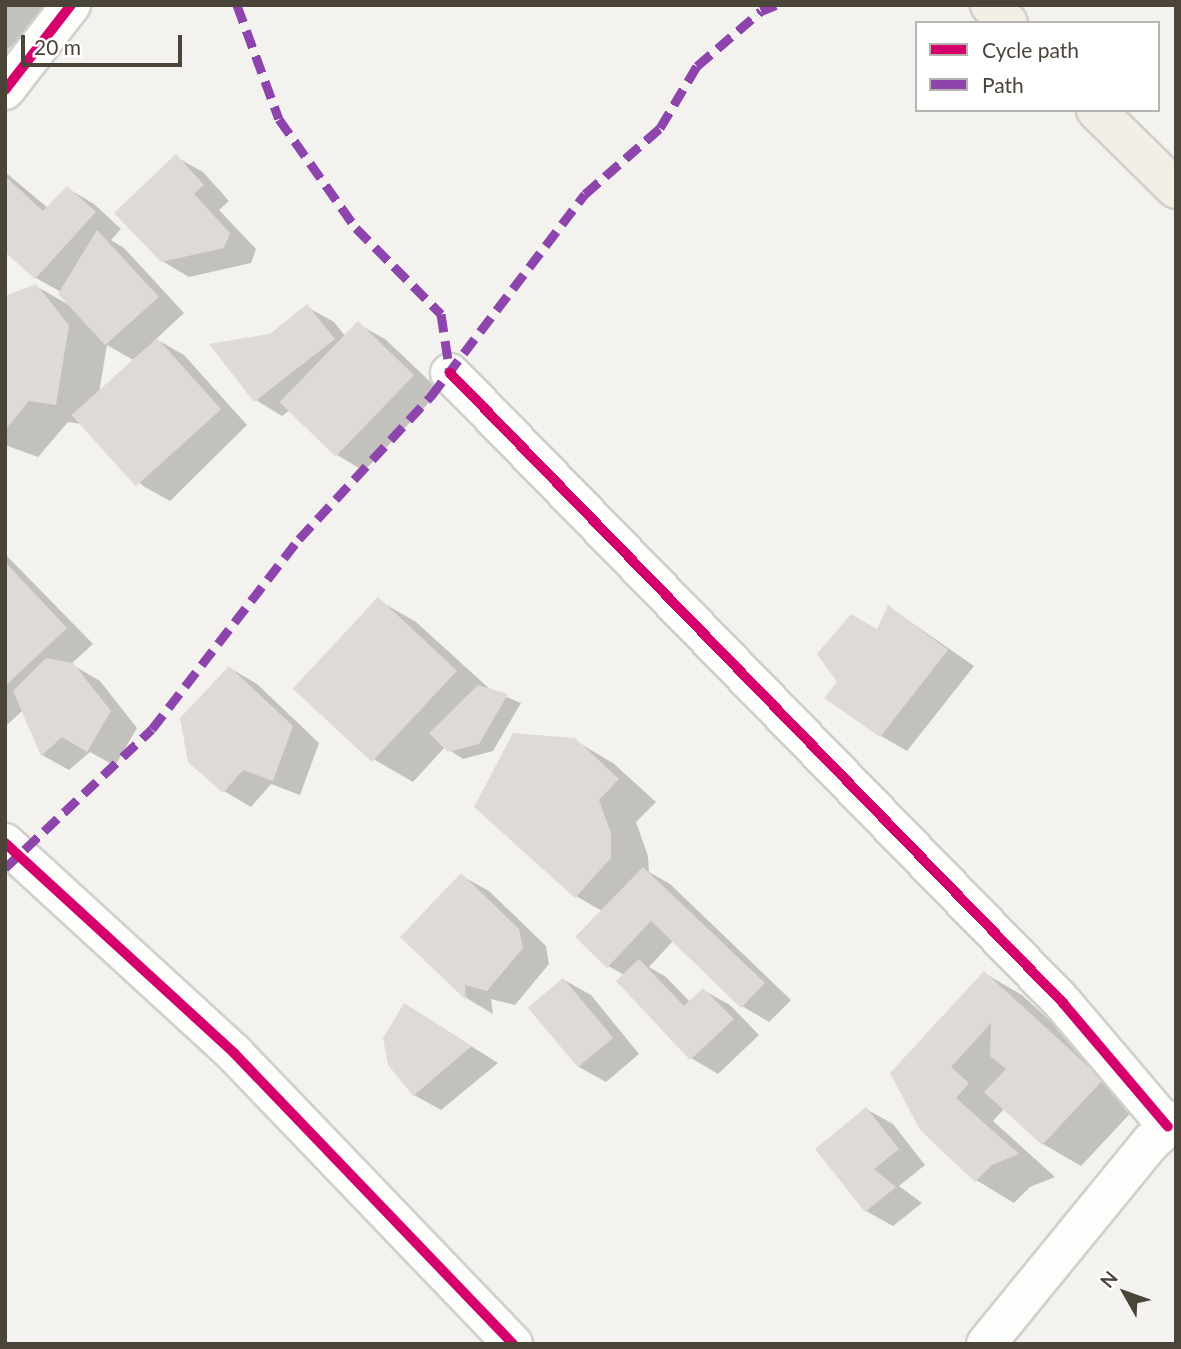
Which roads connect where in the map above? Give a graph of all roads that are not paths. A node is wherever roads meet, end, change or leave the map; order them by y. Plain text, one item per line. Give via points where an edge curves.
1 (71, 5) edge
2 (990, 5) edge
3 (1006, 21) edge
4 (5, 90) edge
5 (1098, 112) edge
6 (1176, 189) edge
7 (450, 373) dead end
8 (5, 843) edge
9 (1172, 1123) edge
10 (513, 1344) edge
11 (986, 1344) edge

1 - 4 street
2 - 3 main road
5 - 6 main road
7 - 9 street via 1054,993
8 - 10 street via 234,1053
9 - 11 street via 1151,1142

